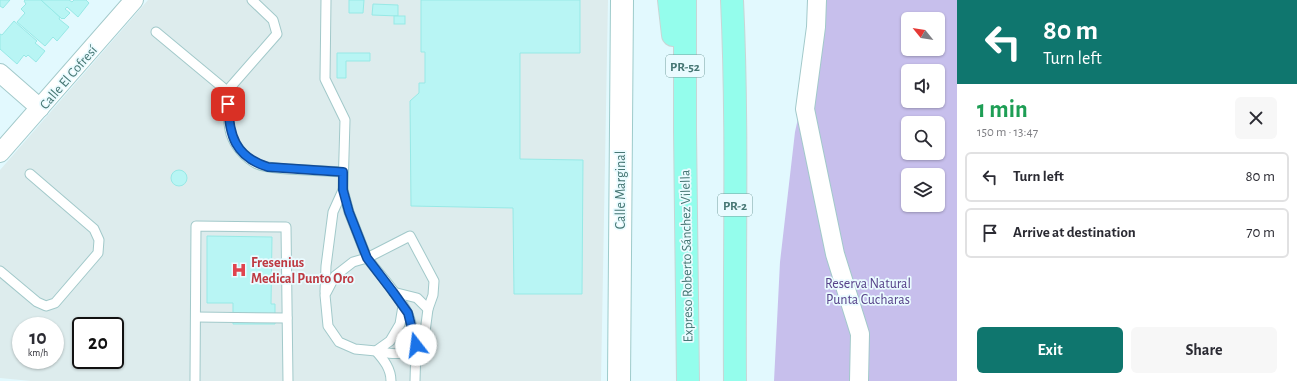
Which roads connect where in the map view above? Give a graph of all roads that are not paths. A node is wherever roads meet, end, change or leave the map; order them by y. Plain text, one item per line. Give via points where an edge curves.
1 (134, 0) edge
2 (252, 0) edge
3 (326, 0) edge
4 (622, 0) edge
5 (669, 0) edge
6 (685, 0) edge
7 (732, 0) edge
8 (737, 0) edge
9 (818, 0) edge
10 (733, 30) junction
11 (156, 32) dead end
12 (0, 73) edge
13 (227, 91) junction
14 (40, 108) junction
15 (685, 131) junction
16 (0, 153) edge
17 (343, 172) junction
18 (30, 174) dead end
19 (343, 190) junction
20 (367, 258) junction
21 (0, 271) edge
22 (393, 292) junction
23 (325, 295) junction
24 (403, 306) junction
25 (428, 309) junction
26 (196, 317) junction
27 (287, 318) junction
28 (416, 345) junction
29 (376, 351) junction
30 (195, 381) edge
31 (288, 381) edge
32 (391, 381) edge
33 (415, 381) edge
34 (619, 381) edge
35 (688, 381) edge
36 (736, 381) edge
37 (859, 381) edge

1 - 14 street, Calle El Cofresí
2 - 13 lane via 273,20 277,34
3 - 17 lane via 325,78 345,120
4 - 34 street, Calle Marginal
5 - 15 highway
6 - 15 highway, PR-52
7 - 10 highway, PR-2
8 - 10 highway
9 - 37 street via 805,109 836,254 860,334
10 - 36 highway, PR-2
11 - 13 lane
12 - 14 street
13 - 17 lane via 228,118 232,135 248,158 268,167
14 - 16 street, Calle El Cofresí
15 - 35 highway, Expreso Roberto Sánchez Vilella
17 - 19 lane
18 - 21 lane via 94,229 99,240 98,253 55,303 46,306 37,302
19 - 20 lane
19 - 23 lane via 333,212
20 - 22 lane
20 - 23 lane via 353,262 335,276
20 - 25 lane via 410,236 434,282
22 - 24 lane
22 - 25 lane via 417,298
23 - 29 lane via 328,326 340,342 355,348
24 - 28 lane via 408,313
24 - 29 lane via 400,324 390,341
25 - 28 lane via 425,332
26 - 27 lane
26 - 27 lane via 196,226 286,227
26 - 30 lane
27 - 31 lane
28 - 29 lane via 407,352 392,354
28 - 33 lane
29 - 32 lane via 391,373

